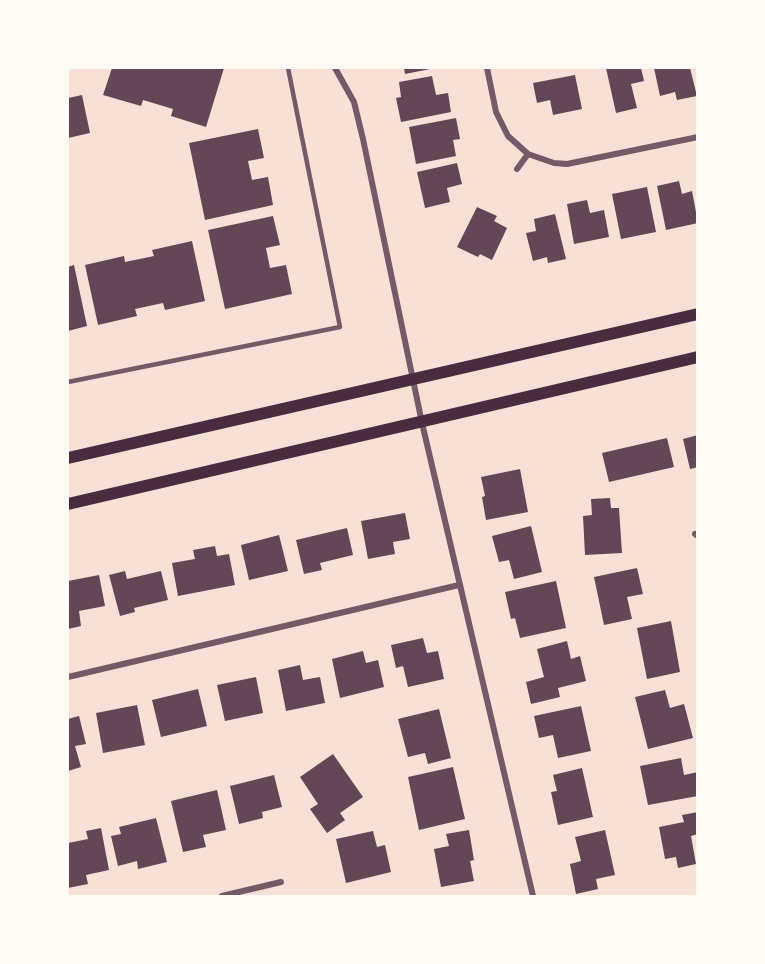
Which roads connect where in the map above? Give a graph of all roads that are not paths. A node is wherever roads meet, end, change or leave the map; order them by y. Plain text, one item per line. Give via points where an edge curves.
1 (288, 68) edge
2 (335, 68) edge
3 (487, 68) edge
4 (698, 137) edge
5 (528, 154) junction
6 (517, 169) dead end
7 (698, 315) edge
8 (698, 357) edge
9 (412, 379) junction
10 (68, 382) edge
11 (422, 423) junction
12 (68, 458) edge
13 (68, 504) edge
14 (459, 585) junction
15 (68, 677) edge
16 (281, 882) dead end
17 (222, 897) edge
18 (532, 897) edge

1 - 10 lane via 340,327
2 - 9 street via 354,102 361,130
3 - 5 street via 496,112 513,141
4 - 5 street via 567,164
5 - 6 street
7 - 9 main road
8 - 11 main road
9 - 11 street
9 - 12 main road
11 - 13 main road
11 - 14 street
14 - 15 street
14 - 18 street
16 - 17 street

